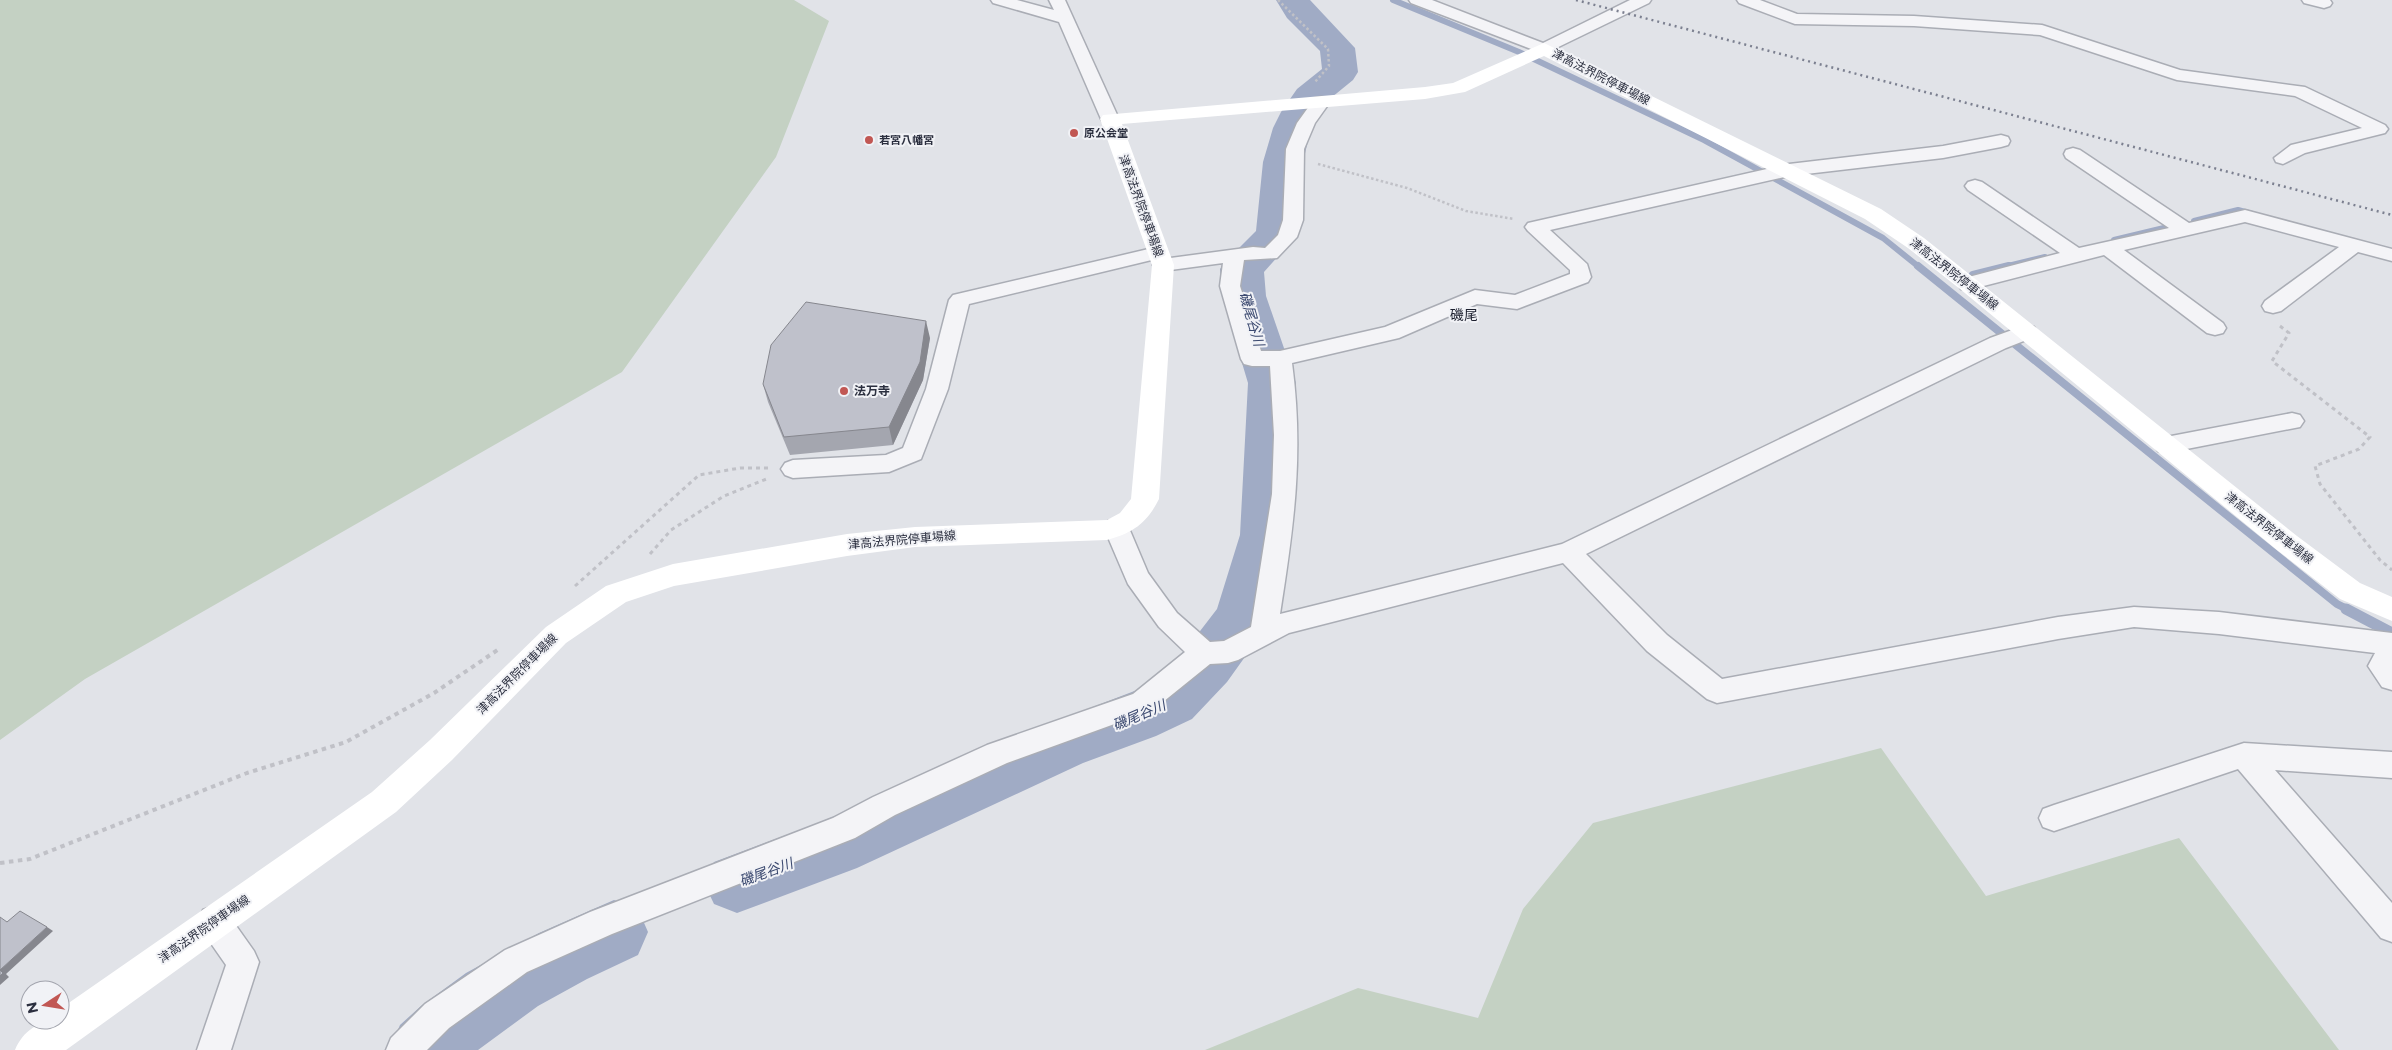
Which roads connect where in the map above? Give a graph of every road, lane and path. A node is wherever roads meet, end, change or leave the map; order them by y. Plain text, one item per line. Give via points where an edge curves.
1 (999, 0) edge
2 (1058, 0) edge
3 (1278, 0) edge
4 (1417, 0) edge
5 (1643, 0) edge
6 (1745, 0) edge
7 (1066, 19) junction
8 (1535, 53) junction
9 (1310, 102) junction
10 (1110, 118) junction
11 (2000, 141) dead end
12 (2073, 154) dead end
13 (1294, 157) junction
14 (2283, 158) dead end
15 (1775, 174) junction
16 (1975, 186) dead end
17 (1535, 227) junction
18 (2186, 230) junction
19 (2355, 245) junction
20 (2110, 249) junction
21 (1250, 254) junction
22 (2076, 255) junction
23 (2392, 256) edge
24 (1160, 259) junction
25 (1968, 284) junction
26 (2273, 306) joint
27 (2215, 328) dead end
28 (2014, 337) junction
29 (1270, 359) junction
30 (2292, 421) dead end
31 (2166, 445) junction
32 (794, 469) junction
33 (1116, 528) junction
34 (1568, 552) junction
35 (646, 558) dead end
36 (2392, 570) edge
37 (572, 589) dead end
38 (2392, 610) edge
39 (1264, 633) junction
40 (506, 644) dead end
41 (2392, 645) edge
42 (1214, 653) junction
43 (2392, 679) edge
44 (2244, 755) junction
45 (2392, 766) edge
46 (2054, 818) dead end
47 (0, 863) edge
48 (214, 921) junction
49 (2392, 927) edge
50 (34, 1050) edge
51 (214, 1050) edge
52 (403, 1050) edge

1 - 7 street
2 - 7 street
3 - 9 path via 1328,48 1329,66
4 - 8 street
5 - 8 street
6 - 14 street via 1795,20 1914,20 2042,30 2176,75 2298,91 2379,129 2298,149
7 - 10 street
8 - 9 main road via 1458,88
8 - 15 main road, 津高法界院停車場線
9 - 10 main road
9 - 13 street
10 - 24 main road, 津高法界院停車場線
11 - 15 street via 1943,152
12 - 18 street
13 - 17 path via 1407,188 1466,210
13 - 21 street via 1293,220 1287,237 1270,254
15 - 17 street
15 - 25 main road, 津高法界院停車場線 via 1873,214
16 - 22 street
17 - 29 street via 1580,268 1581,277 1517,302 1475,297 1391,333
18 - 19 street via 2245,216
18 - 20 street
19 - 23 street
19 - 26 street
20 - 22 street
20 - 27 street
21 - 24 street
21 - 29 street via 1230,286 1252,359
22 - 25 street
24 - 32 street via 960,300 937,389 913,453 889,462
24 - 33 main road, 津高法界院停車場線 via 1145,499 1139,512
25 - 28 main road, 津高法界院停車場線
26 - 36 path via 2271,319 2289,333 2272,361 2370,437 2359,449 2315,466 2320,484 2380,560
28 - 31 main road, 津高法界院停車場線
28 - 34 street
29 - 39 street via 1283,381 1285,466 1283,510
30 - 31 street
31 - 38 main road, 津高法界院停車場線 via 2350,591
32 - 35 path via 724,496 670,530
32 - 37 path via 740,468 699,475
33 - 42 street via 1137,577 1168,620
33 - 48 main road, 津高法界院停車場線 via 915,537 847,545 673,575 616,594 556,635 384,802
34 - 39 street via 1282,624
34 - 41 street via 1657,643 1717,691 2134,617 2219,623
39 - 42 street
40 - 47 path via 434,693 346,742 247,774 30,859
41 - 43 street via 2382,666
42 - 52 street via 1143,702 997,754 844,828 601,923 516,961 437,1016
44 - 45 street
44 - 46 street
44 - 49 street
48 - 50 main road, 津高法界院停車場線
48 - 51 street via 243,962

